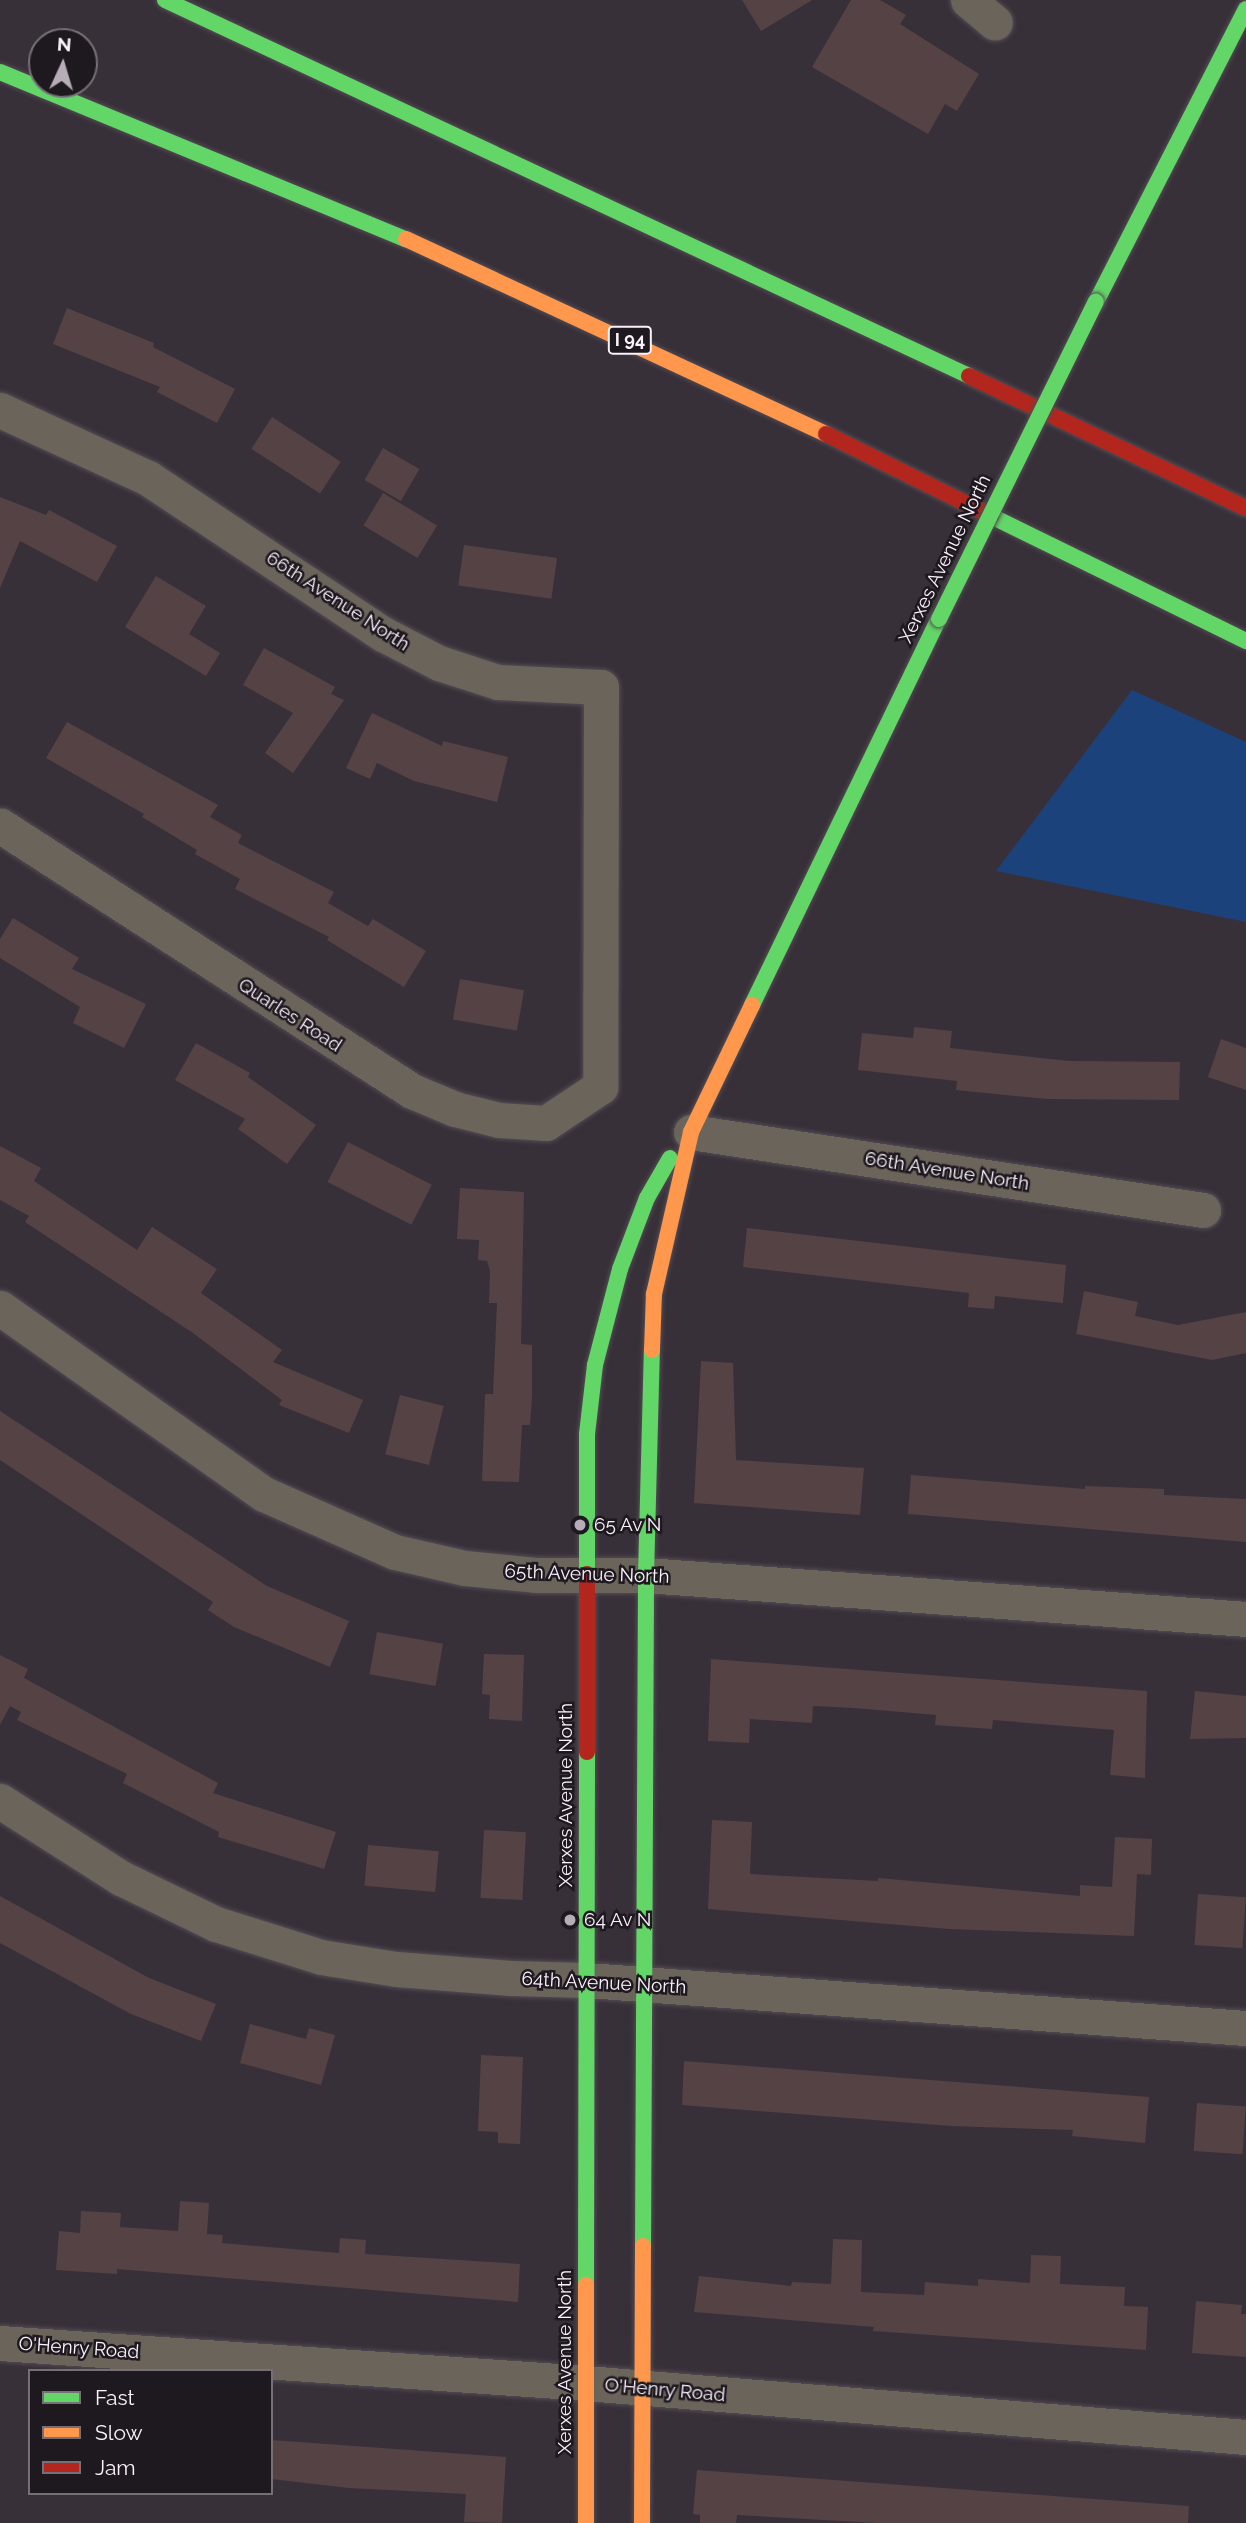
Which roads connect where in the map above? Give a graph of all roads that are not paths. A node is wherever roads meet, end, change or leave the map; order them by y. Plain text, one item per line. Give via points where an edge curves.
1 (165, 0) edge
2 (968, 0) edge
3 (1246, 9) edge
4 (995, 23) dead end
5 (0, 72) edge
6 (0, 410) edge
7 (1246, 509) edge
8 (1246, 641) edge
9 (0, 825) edge
10 (600, 1087) joint
11 (691, 1132) junction
12 (1203, 1210) dead end
13 (0, 1308) edge
14 (588, 1572) junction
15 (646, 1575) junction
16 (1246, 1619) edge
17 (0, 1801) edge
18 (587, 1980) junction
19 (643, 1984) junction
20 (1246, 2028) edge
21 (0, 2343) edge
22 (586, 2383) junction
23 (642, 2388) junction
24 (1246, 2437) edge
25 (586, 2523) edge
26 (642, 2523) edge

1 - 7 main road via 731,262
2 - 4 street
3 - 11 main road, Xerxes Avenue North, bridge via 939,619
5 - 8 main road, I 94 via 392,233 694,369
6 - 10 street, 66th Avenue North via 148,478 383,634 439,663 498,682 601,687
9 - 10 street, Quarles Road via 412,1091 499,1120 547,1123
11 - 12 street, 66th Avenue North
11 - 14 main road, Xerxes Avenue North via 666,1163 647,1198 603,1331 587,1434
11 - 15 main road, Xerxes Avenue North via 654,1294
13 - 14 street, 65th Avenue North via 264,1494 328,1525 395,1552 466,1569 536,1575
14 - 15 street, 65th Avenue North
14 - 18 main road, Xerxes Avenue North
15 - 16 street, 65th Avenue North
15 - 19 main road, Xerxes Avenue North
17 - 18 street, 64th Avenue North via 121,1878 216,1924 321,1957 396,1969
18 - 19 street, 64th Avenue North
18 - 22 main road, Xerxes Avenue North
19 - 20 street, 64th Avenue North
19 - 23 main road, Xerxes Avenue North
21 - 22 street, O'Henry Road
22 - 23 street, O'Henry Road
22 - 25 main road, Xerxes Avenue North
23 - 24 street, O'Henry Road
23 - 26 main road, Xerxes Avenue North

